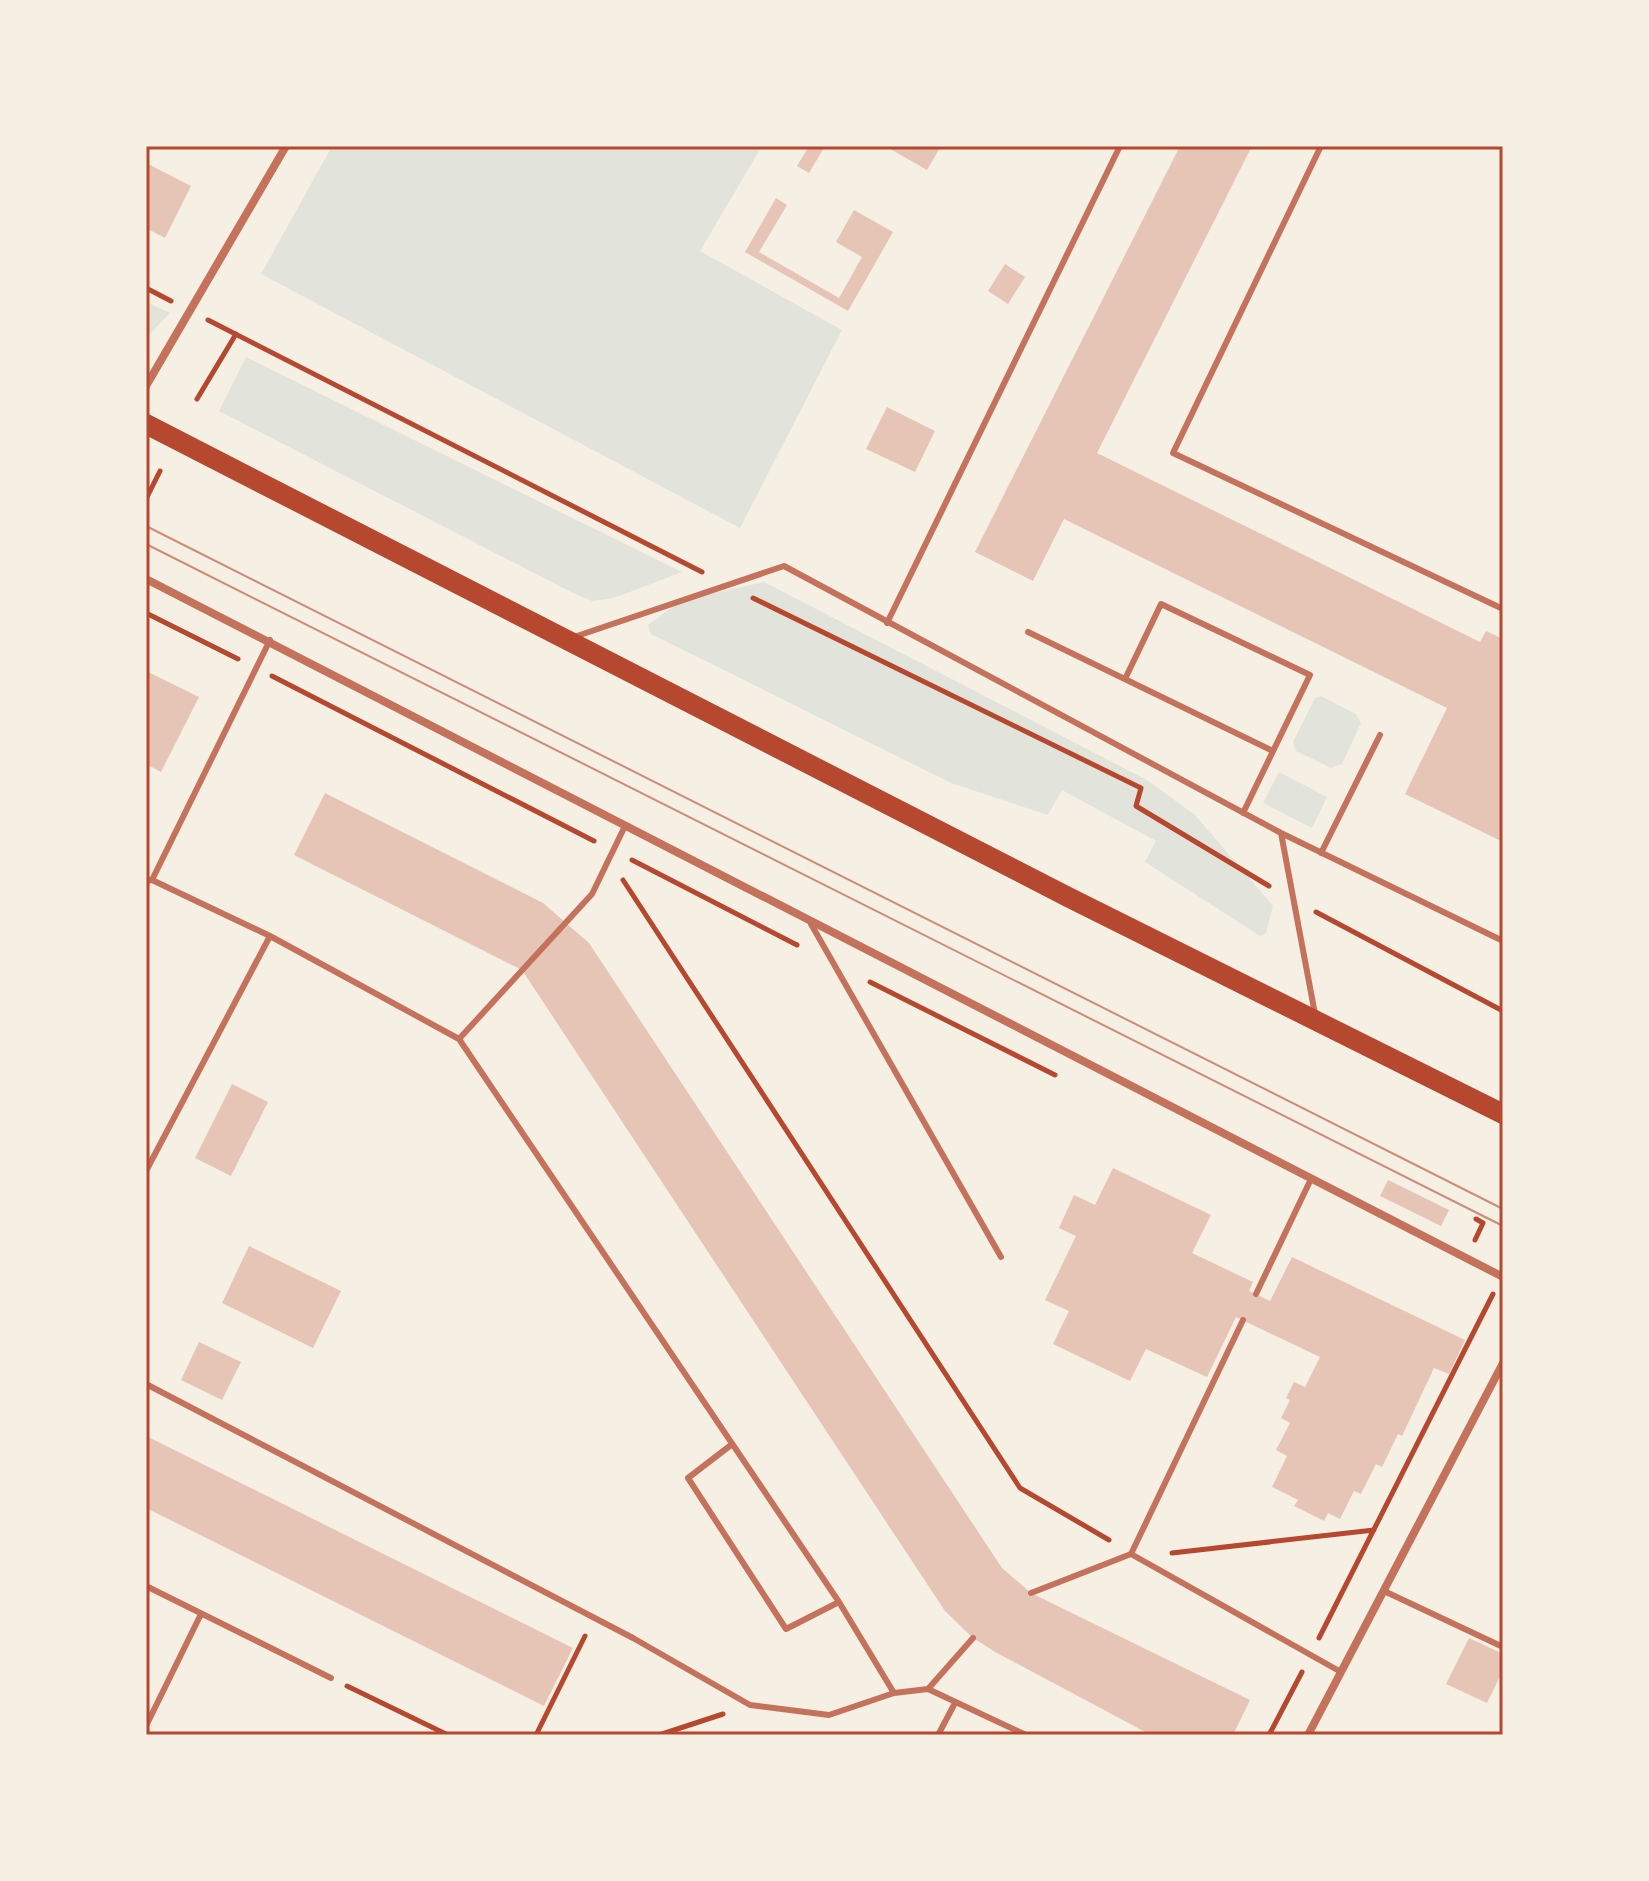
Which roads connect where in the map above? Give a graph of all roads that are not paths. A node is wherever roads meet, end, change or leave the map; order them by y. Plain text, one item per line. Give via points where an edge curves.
1 (286, 146) edge
2 (1120, 146) edge
3 (1321, 146) edge
4 (146, 386) edge
5 (146, 424) edge
6 (146, 579) edge
7 (1503, 609) edge
8 (887, 623) junction
9 (1028, 632) dead end
10 (568, 639) junction
11 (270, 640) junction
12 (1125, 679) junction
13 (1380, 735) dead end
14 (1273, 751) junction
15 (1243, 813) junction
16 (625, 826) junction
17 (1281, 833) junction
18 (1321, 853) junction
19 (149, 880) edge
20 (811, 924) junction
21 (270, 936) junction
22 (1503, 941) edge
23 (1316, 1020) junction
24 (459, 1039) junction
25 (1503, 1114) edge
26 (146, 1171) edge
27 (1311, 1179) junction
28 (1001, 1257) dead end
29 (1503, 1277) edge
30 (1256, 1294) dead end
31 (1243, 1320) dead end
32 (1503, 1363) edge
33 (146, 1384) edge
34 (731, 1445) junction
35 (1131, 1554) junction
36 (146, 1586) edge
37 (1384, 1591) junction
38 (1031, 1593) dead end
39 (839, 1602) junction
40 (201, 1614) junction
41 (973, 1638) dead end
42 (1503, 1647) edge
43 (1341, 1672) junction
44 (331, 1678) dead end
45 (928, 1689) junction
46 (894, 1693) junction
47 (955, 1703) junction
48 (146, 1726) edge
49 (938, 1735) edge
50 (1026, 1735) edge
51 (1308, 1735) edge

1 - 4 street
2 - 8 lane
3 - 7 lane via 1173,453
5 - 10 main road
6 - 11 street
8 - 10 lane via 784,566
8 - 15 lane
9 - 12 lane
10 - 23 main road
11 - 16 street
11 - 19 lane
12 - 14 lane
12 - 14 lane via 1161,604 1310,675
13 - 18 lane
14 - 15 lane
15 - 17 lane
16 - 20 street
16 - 24 lane via 592,894
17 - 18 lane
17 - 23 lane
18 - 22 lane
19 - 21 lane
20 - 27 street
20 - 28 lane
21 - 24 lane
21 - 26 lane
23 - 25 main road
24 - 34 lane
27 - 29 street
27 - 30 lane
31 - 35 lane
32 - 37 street
33 - 46 lane via 633,1638 750,1705 829,1715
34 - 39 lane
34 - 39 lane via 688,1478 786,1629
35 - 38 lane
35 - 43 lane
36 - 40 lane
37 - 42 lane
37 - 43 street
39 - 46 lane
40 - 44 lane
40 - 48 lane
41 - 45 lane
43 - 51 street
45 - 46 lane
45 - 47 lane
47 - 49 lane
47 - 50 lane

